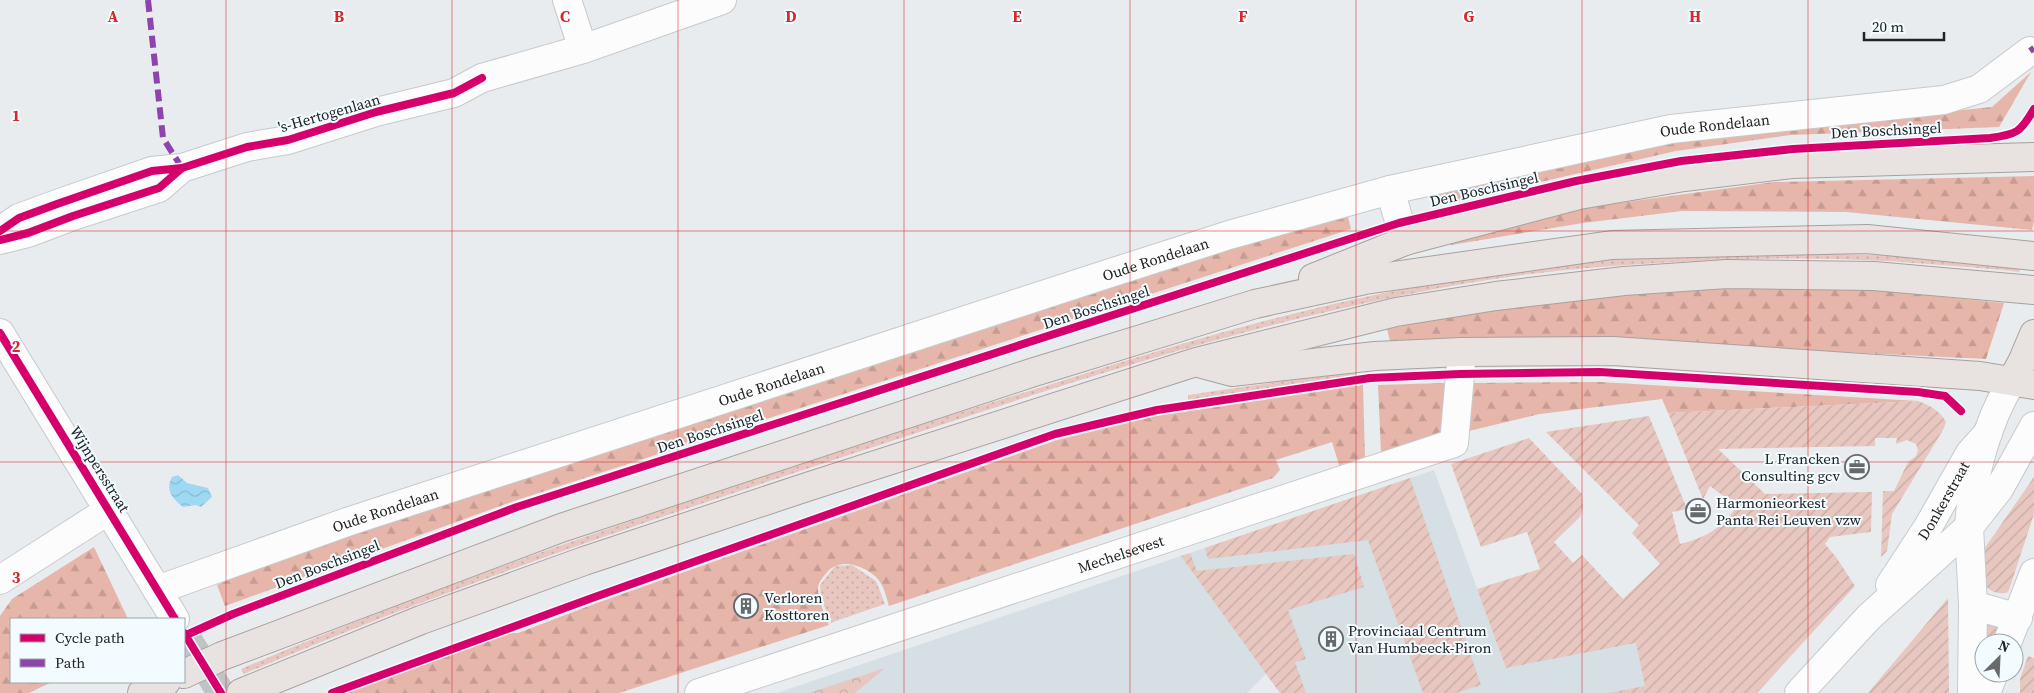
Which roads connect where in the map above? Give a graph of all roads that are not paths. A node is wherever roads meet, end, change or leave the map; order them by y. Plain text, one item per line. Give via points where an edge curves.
1 (567, 0) edge
2 (722, 0) edge
3 (583, 49) junction
4 (2030, 51) dead end
5 (2029, 152) edge
6 (182, 168) junction
7 (1390, 190) junction
8 (0, 231) edge
9 (0, 240) edge
10 (1405, 241) junction
11 (2023, 254) edge
12 (2021, 289) edge
13 (1255, 304) junction
14 (0, 332) edge
15 (2034, 334) edge
16 (1462, 352) junction
17 (1196, 362) junction
18 (2023, 375) edge
19 (2034, 426) edge
20 (1988, 434) junction
21 (109, 510) junction
22 (1969, 528) junction
23 (2034, 574) edge
24 (0, 580) edge
25 (157, 590) junction
26 (1973, 605) junction
27 (1869, 617) junction
28 (174, 618) edge
29 (2018, 618) junction
30 (2011, 633) edge
31 (185, 674) edge
32 (164, 683) edge
33 (142, 693) edge
34 (241, 693) edge
35 (699, 693) edge
36 (1799, 693) edge
37 (1972, 693) edge

1 - 3 street
2 - 3 street, 's-Hertogenlaan
3 - 6 street, 's-Hertogenlaan via 482,78 454,93 376,112 288,140 247,147
4 - 7 street, Oude Rondelaan via 1979,89 1944,100 1671,129
5 - 10 main road via 1792,164 1684,177 1579,195
6 - 8 street, 's-Hertogenlaan via 152,170 19,218
6 - 9 street, 's-Hertogenlaan via 159,188
7 - 10 street
7 - 25 street, Oude Rondelaan via 1229,235 1098,277 347,522
10 - 13 main road
11 - 13 main road via 1867,239 1612,244 1365,280
12 - 17 main road via 1874,276 1727,274 1624,281 1396,312
13 - 31 main road via 1031,373 561,528 222,656
14 - 21 street, Wijnpersstraat
15 - 18 main road
16 - 17 main road via 1375,356 1232,372
16 - 18 main road via 1613,351 1980,376
16 - 35 street, Mechelsevest via 1454,443
17 - 34 main road via 584,560 421,620
18 - 20 street, Donkerstraat via 2002,397
19 - 22 street, Donkerstraat via 1999,489
20 - 22 street via 1971,500
20 - 27 street, Donkerstraat via 1970,453 1928,527
21 - 24 street
21 - 25 street, Wijnpersstraat
22 - 26 street
22 - 27 street, Donkerstraat
23 - 29 street
25 - 28 street, Wijnpersstraat
26 - 29 street
26 - 37 street
27 - 36 street, Donkerstraat
29 - 30 street
32 - 33 main road

